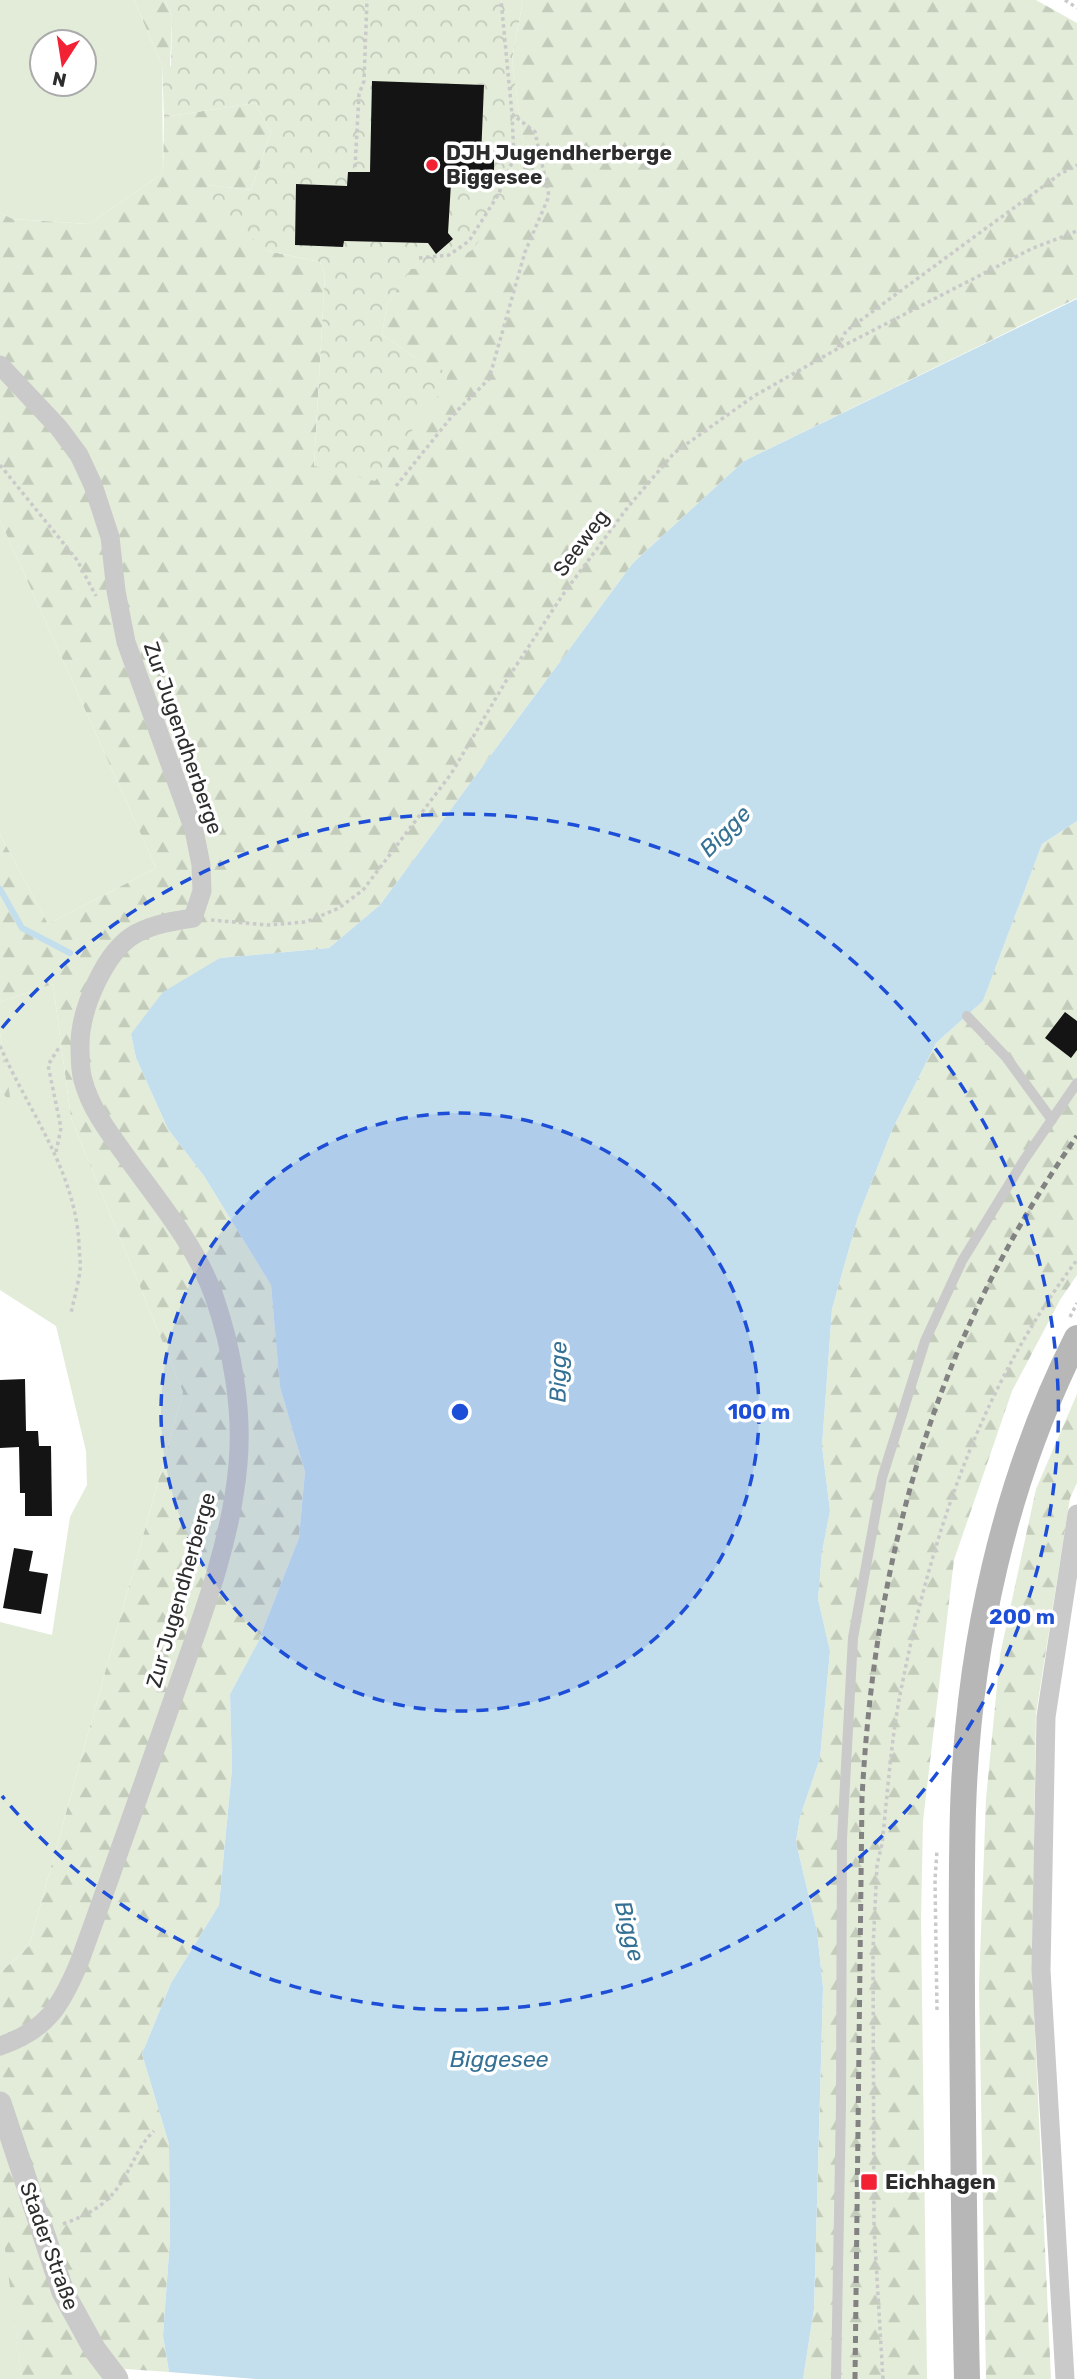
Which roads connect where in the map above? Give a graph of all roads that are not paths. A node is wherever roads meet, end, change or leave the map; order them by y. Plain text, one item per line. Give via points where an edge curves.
1 (0, 365) edge
2 (967, 1016) dead end
3 (1077, 1083) edge
4 (1052, 1121) junction
5 (1077, 1338) edge
6 (1077, 1514) edge
7 (0, 2046) edge
8 (0, 2103) edge
9 (117, 2379) edge
10 (836, 2379) edge
11 (967, 2379) edge
12 (1065, 2379) edge

1 - 7 street, Zur Jugendherberge via 59,428 93,485 110,537 126,642 194,830 202,891 193,918 162,922 133,935 112,957 96,982 85,1013 80,1043 82,1079 99,1117 188,1245 213,1294 230,1355 239,1417 230,1520 192,1644 74,1975 46,2022
2 - 4 lane via 1006,1057
3 - 4 lane
4 - 10 lane via 962,1261 925,1341 882,1478 856,1625 842,1839
5 - 11 main road via 1034,1437 1000,1545 969,1728 962,1869
6 - 12 street via 1046,1717 1041,1956
8 - 9 street, Stader Straße via 63,2292 75,2319

